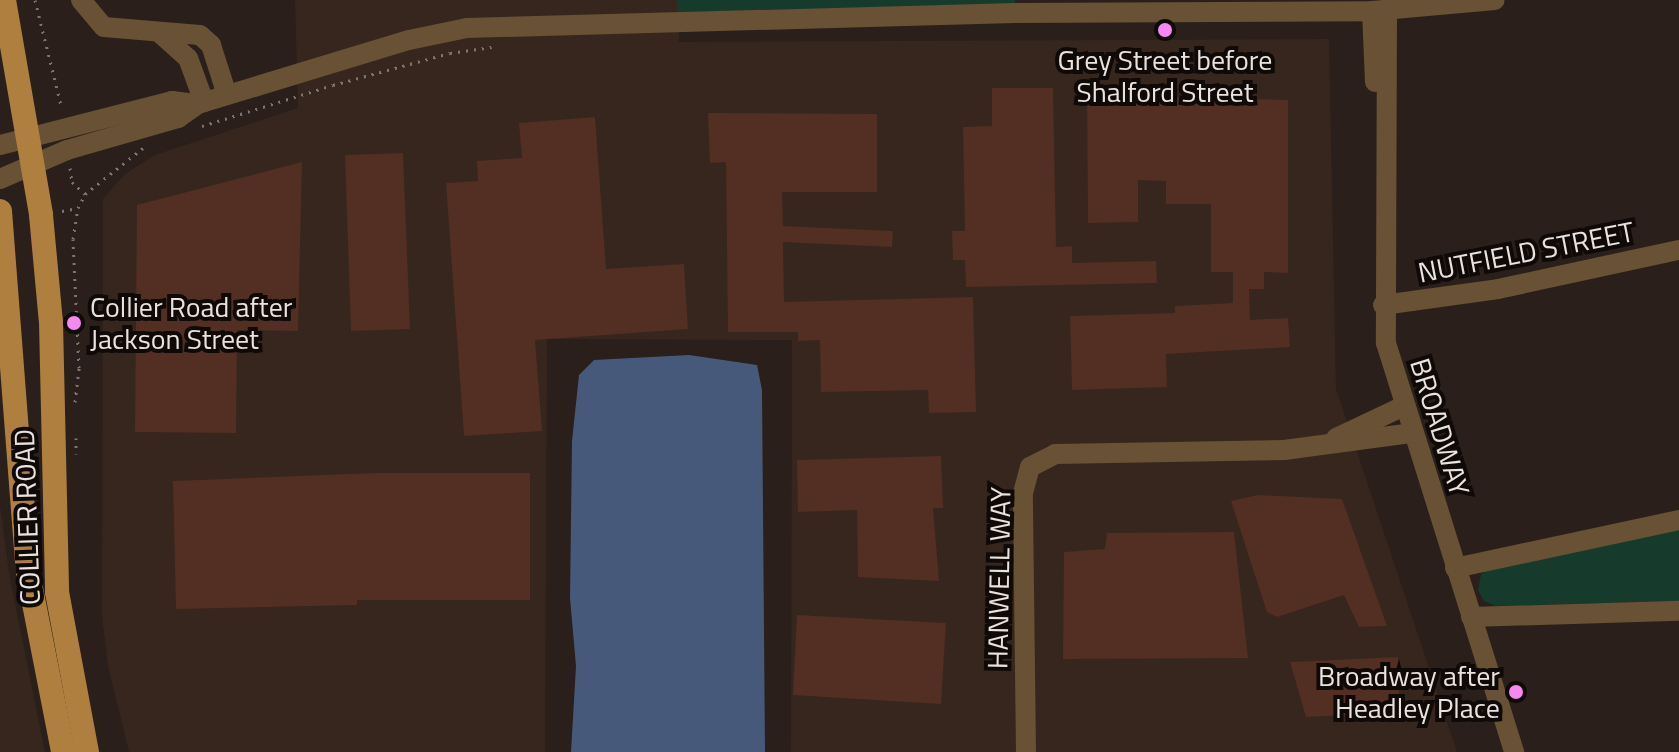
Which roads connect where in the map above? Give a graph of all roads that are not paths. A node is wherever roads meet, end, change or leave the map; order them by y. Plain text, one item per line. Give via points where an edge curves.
1 (4, 0) edge
2 (81, 0) edge
3 (1495, 0) edge
4 (1015, 6) edge
5 (1380, 11) junction
6 (161, 34) junction
7 (227, 95) junction
8 (201, 103) junction
9 (30, 135) junction
10 (0, 145) edge
11 (35, 164) junction
12 (0, 179) edge
13 (0, 211) edge
14 (1679, 250) edge
15 (1383, 305) junction
16 (1402, 407) junction
17 (1411, 433) junction
18 (1329, 442) junction
19 (1679, 520) edge
20 (1455, 568) junction
21 (1679, 611) edge
22 (1471, 617) junction
23 (63, 752) edge
24 (87, 752) edge
25 (1026, 752) edge
26 (1514, 752) edge

1 - 9 main road, COLLIER ROAD
2 - 6 street via 104,27
3 - 5 street
4 - 5 street
4 - 7 street via 467,28 409,40
5 - 15 street, BROADWAY via 1385,107
6 - 7 street via 189,31 211,45
6 - 8 street via 188,58
7 - 8 street
8 - 9 street via 172,101
8 - 11 street via 178,118
9 - 10 street
9 - 11 main road, COLLIER ROAD
11 - 12 street
11 - 24 main road, COLLIER ROAD via 51,322 57,592
13 - 23 main road, COLLIER ROAD via 28,573
14 - 15 street, NUTFIELD STREET via 1498,289
15 - 16 street, BROADWAY via 1391,373
16 - 17 street, BROADWAY
16 - 18 street, HANWELL WAY
17 - 18 street, HANWELL WAY
17 - 20 street, BROADWAY
18 - 25 street, HANWELL WAY via 1284,450 1055,454 1030,467 1023,493
19 - 20 street
20 - 22 street, BROADWAY
21 - 22 street
22 - 26 street, BROADWAY

